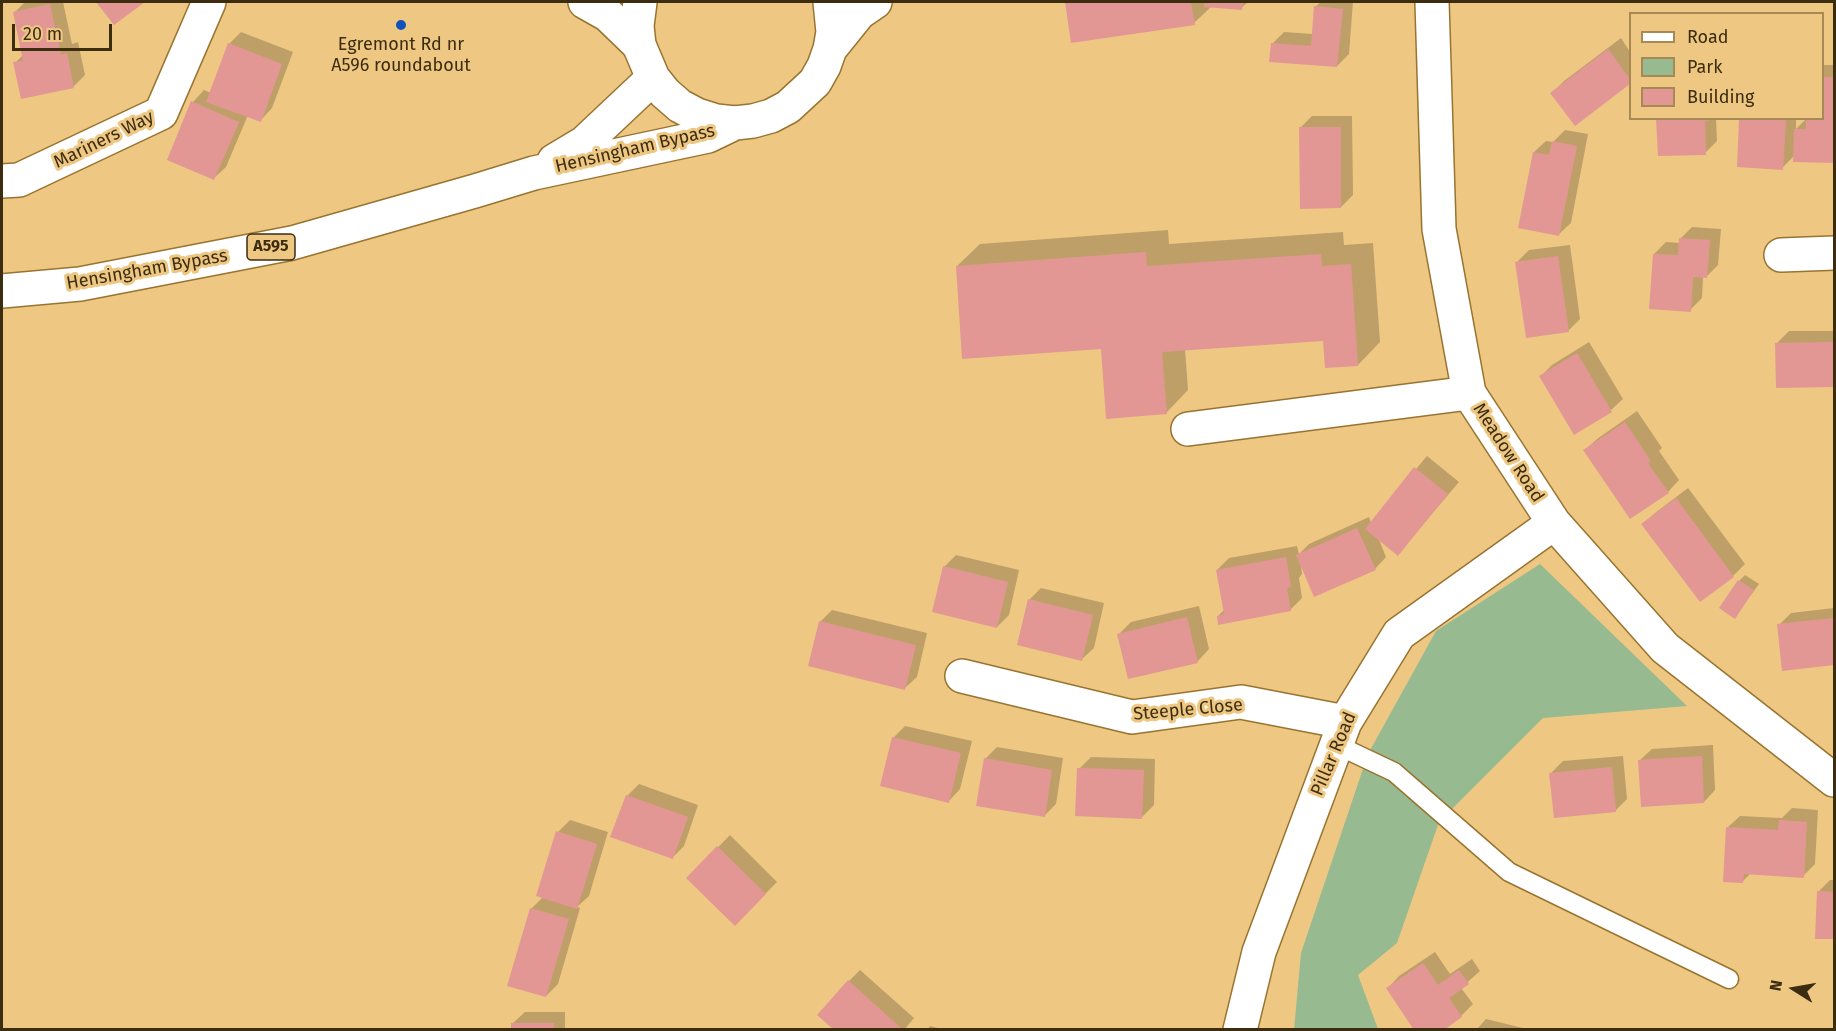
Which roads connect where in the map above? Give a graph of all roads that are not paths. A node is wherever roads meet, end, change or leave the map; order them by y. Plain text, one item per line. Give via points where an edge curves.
1 (209, 2) edge
2 (585, 2) edge
3 (640, 2) edge
4 (830, 2) edge
5 (875, 2) edge
6 (1432, 2) edge
7 (639, 45) junction
8 (830, 49) junction
9 (653, 78) junction
10 (735, 123) junction
11 (534, 173) junction
12 (2, 181) edge
13 (1834, 253) edge
14 (1781, 255) dead end
15 (2, 291) edge
16 (1469, 393) junction
17 (1188, 429) dead end
18 (1554, 523) junction
19 (962, 676) dead end
20 (1341, 733) junction
21 (1834, 780) edge
22 (1729, 979) dead end
23 (1240, 1029) edge

1 - 12 main road, Mariners Way via 161,113 19,180
2 - 7 main road via 608,15
3 - 7 main road, A595
4 - 8 main road, A595
5 - 8 main road, A595 via 859,13
6 - 16 main road, Meadow Road via 1438,229
7 - 9 main road, A595
8 - 10 main road, A595 via 814,82 788,107 771,116
9 - 10 main road, A595 via 680,106 716,121
9 - 11 main road, Hensingham Bypass / A595 via 584,143
10 - 11 main road, Hensingham Bypass / A595 via 708,136
11 - 15 main road, Hensingham Bypass / A595 via 292,243 81,284
13 - 14 main road
16 - 17 main road
16 - 18 main road, Meadow Road
18 - 20 main road, Pillar Road via 1399,634
18 - 21 main road, Meadow Road via 1665,648
19 - 20 main road, Steeple Close via 1132,717 1241,702
20 - 22 lane via 1394,772 1509,872
20 - 23 main road, Pillar Road via 1258,952

